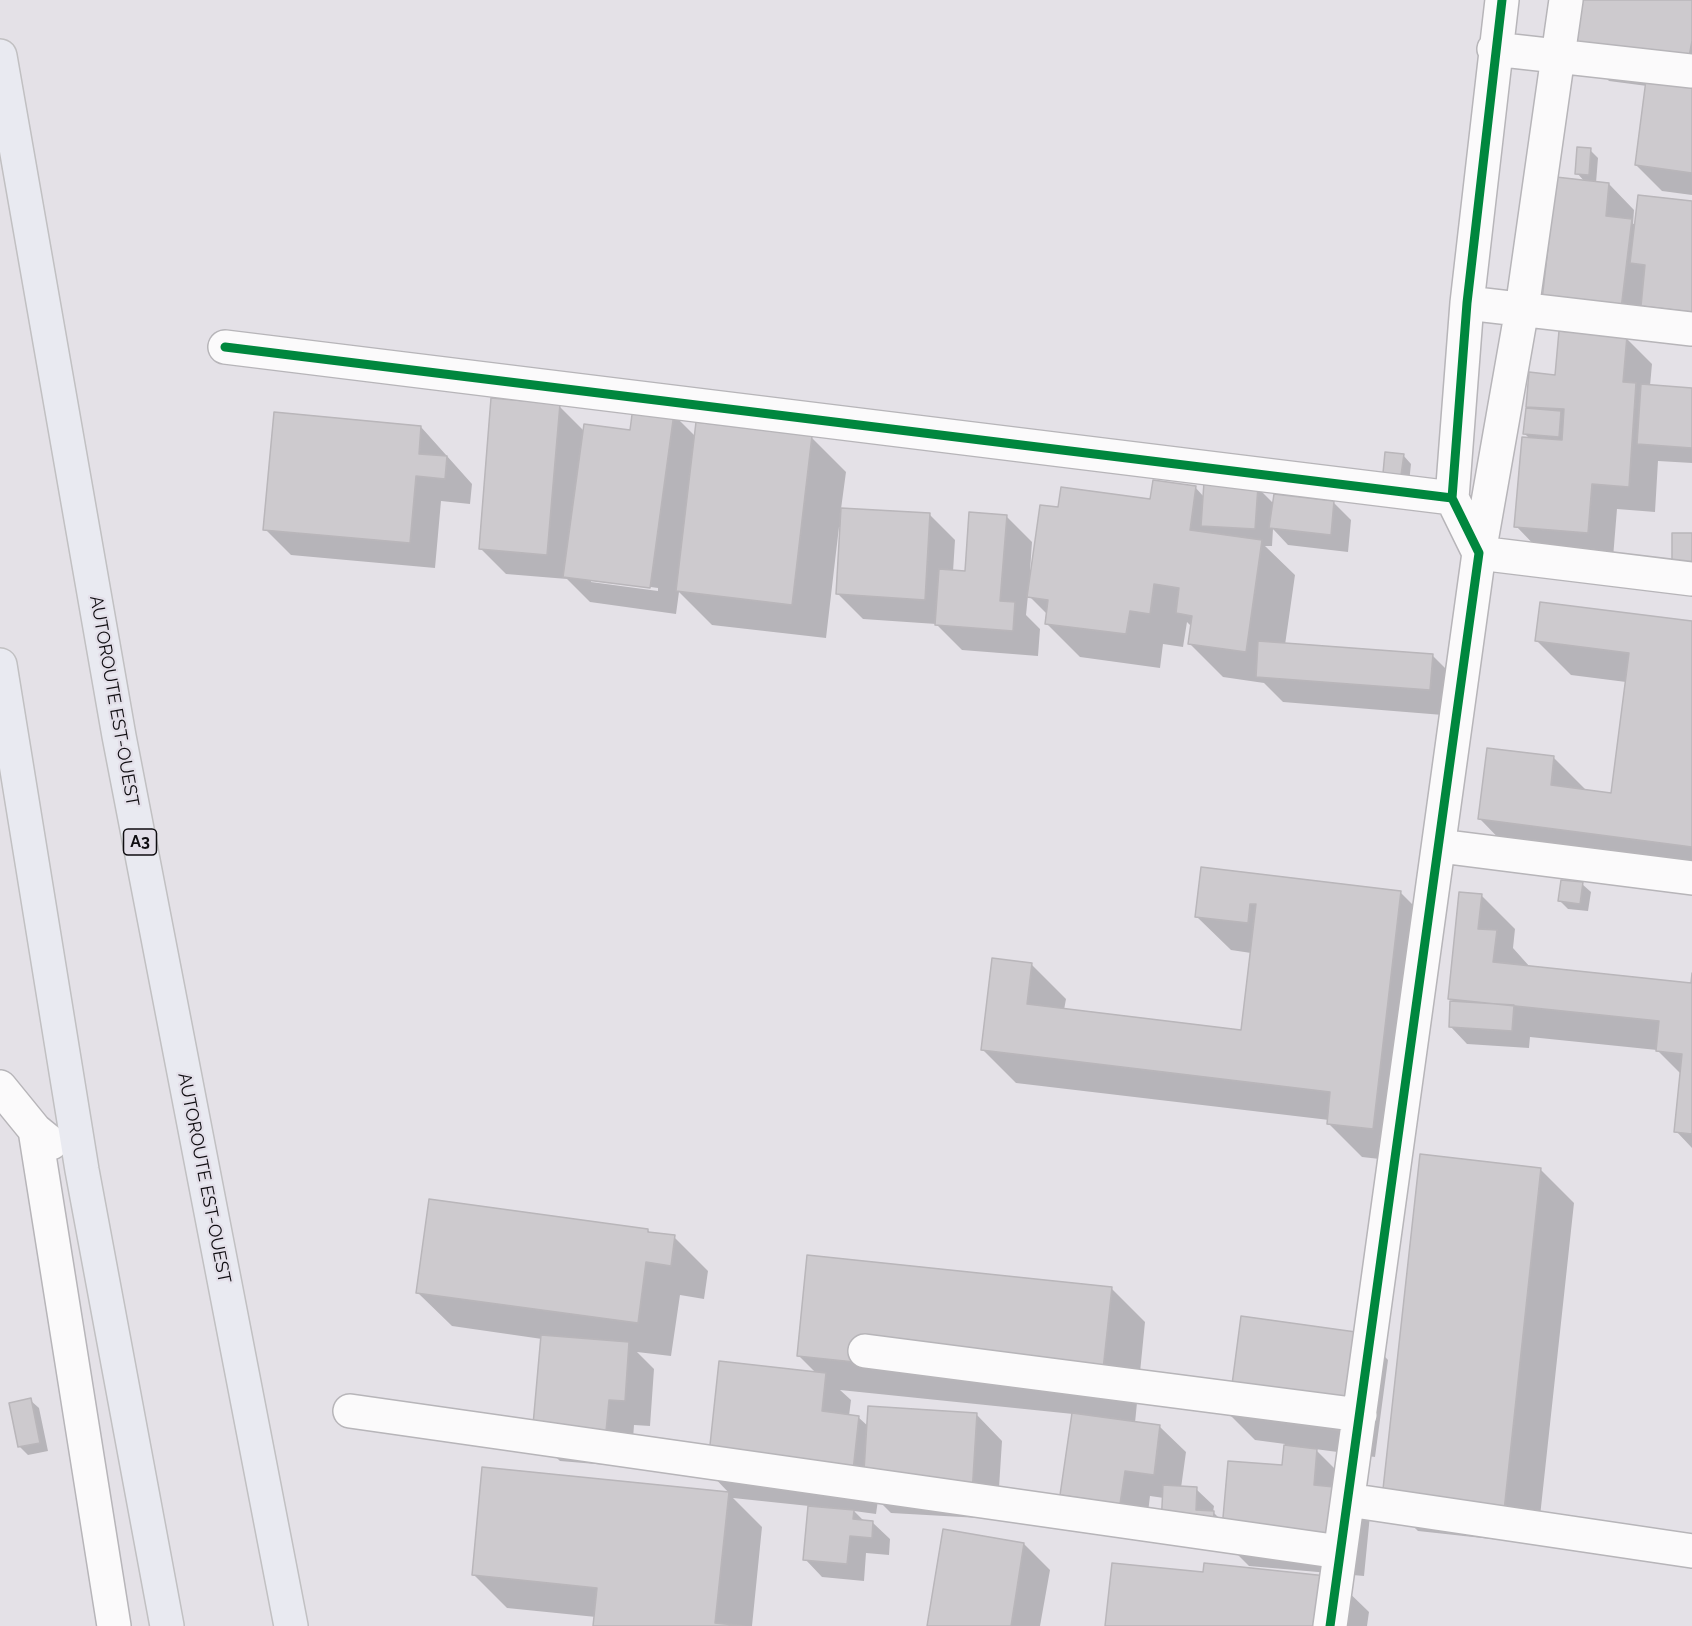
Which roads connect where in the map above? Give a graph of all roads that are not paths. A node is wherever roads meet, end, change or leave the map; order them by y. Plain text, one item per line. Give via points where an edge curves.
1 (1502, 0) edge
2 (1566, 0) edge
3 (1494, 50) junction
4 (0, 56) edge
5 (1559, 56) junction
6 (1692, 70) edge
7 (1467, 303) junction
8 (1522, 309) junction
9 (1692, 329) edge
10 (225, 347) dead end
11 (1452, 498) junction
12 (1479, 553) junction
13 (1692, 579) edge
14 (0, 665) edge
15 (1440, 846) junction
16 (1692, 878) edge
17 (0, 1087) edge
18 (35, 1130) junction
19 (82, 1170) junction
20 (865, 1351) dead end
21 (350, 1411) dead end
22 (1360, 1415) junction
23 (1348, 1500) junction
24 (1692, 1551) edge
25 (1340, 1552) junction
26 (114, 1626) edge
27 (167, 1626) edge
28 (291, 1626) edge
29 (1330, 1626) edge

1 - 3 street
2 - 5 street
3 - 5 street
3 - 7 street
4 - 28 highway, AUTOROUTE EST-OUEST / A3 via 119,736
5 - 6 street
5 - 8 street
7 - 8 street
7 - 11 street
8 - 9 street
8 - 12 street
10 - 11 street
11 - 12 street
12 - 13 street
12 - 15 street
14 - 19 highway
15 - 16 street
15 - 22 street
17 - 18 street
18 - 19 street
18 - 26 street
19 - 27 highway
20 - 22 street
21 - 25 street
22 - 23 street
23 - 24 street
23 - 25 street
25 - 29 street

